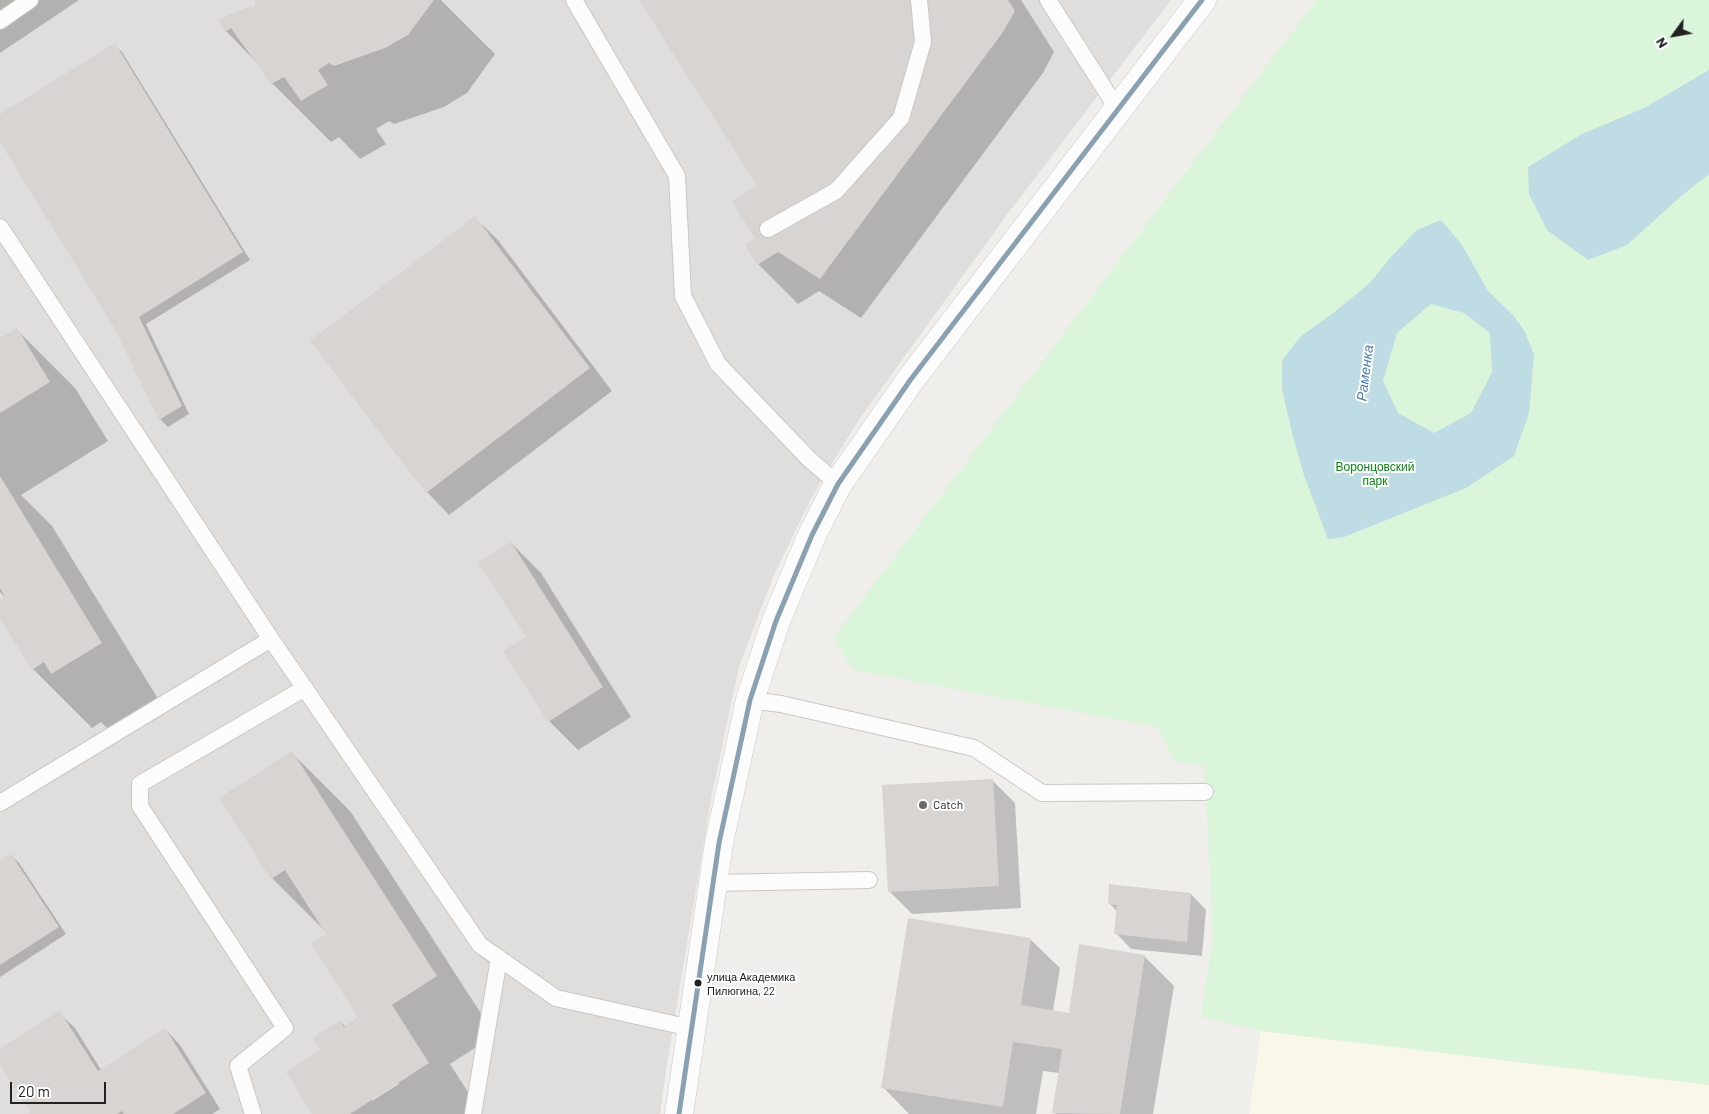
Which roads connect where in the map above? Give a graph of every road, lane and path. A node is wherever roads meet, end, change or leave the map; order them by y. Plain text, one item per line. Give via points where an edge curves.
1 (30, 0) edge
2 (574, 0) edge
3 (919, 0) edge
4 (1048, 0) edge
5 (1202, 0) edge
6 (0, 21) edge
7 (1118, 110) junction
8 (768, 228) dead end
9 (3, 237) edge
10 (838, 484) junction
11 (271, 640) junction
12 (305, 688) junction
13 (750, 700) junction
14 (1206, 792) dead end
15 (0, 803) edge
16 (869, 880) dead end
17 (713, 883) junction
18 (499, 958) junction
19 (691, 1028) junction
20 (253, 1114) edge
21 (473, 1114) edge
22 (679, 1114) edge

1 - 6 lane
2 - 10 lane via 676,176 683,296 718,364
3 - 8 lane via 923,42 901,118 836,191
4 - 7 lane
5 - 7 street
7 - 10 street via 911,379
9 - 11 lane
10 - 13 street via 812,535 776,621
11 - 12 lane
11 - 15 lane
12 - 18 lane via 480,945
12 - 20 lane via 140,784 140,806 285,1028 238,1066
13 - 14 lane via 781,704 974,748 1042,793
13 - 17 street
16 - 17 lane
17 - 19 street
18 - 19 lane via 556,998
18 - 21 lane
19 - 22 street

